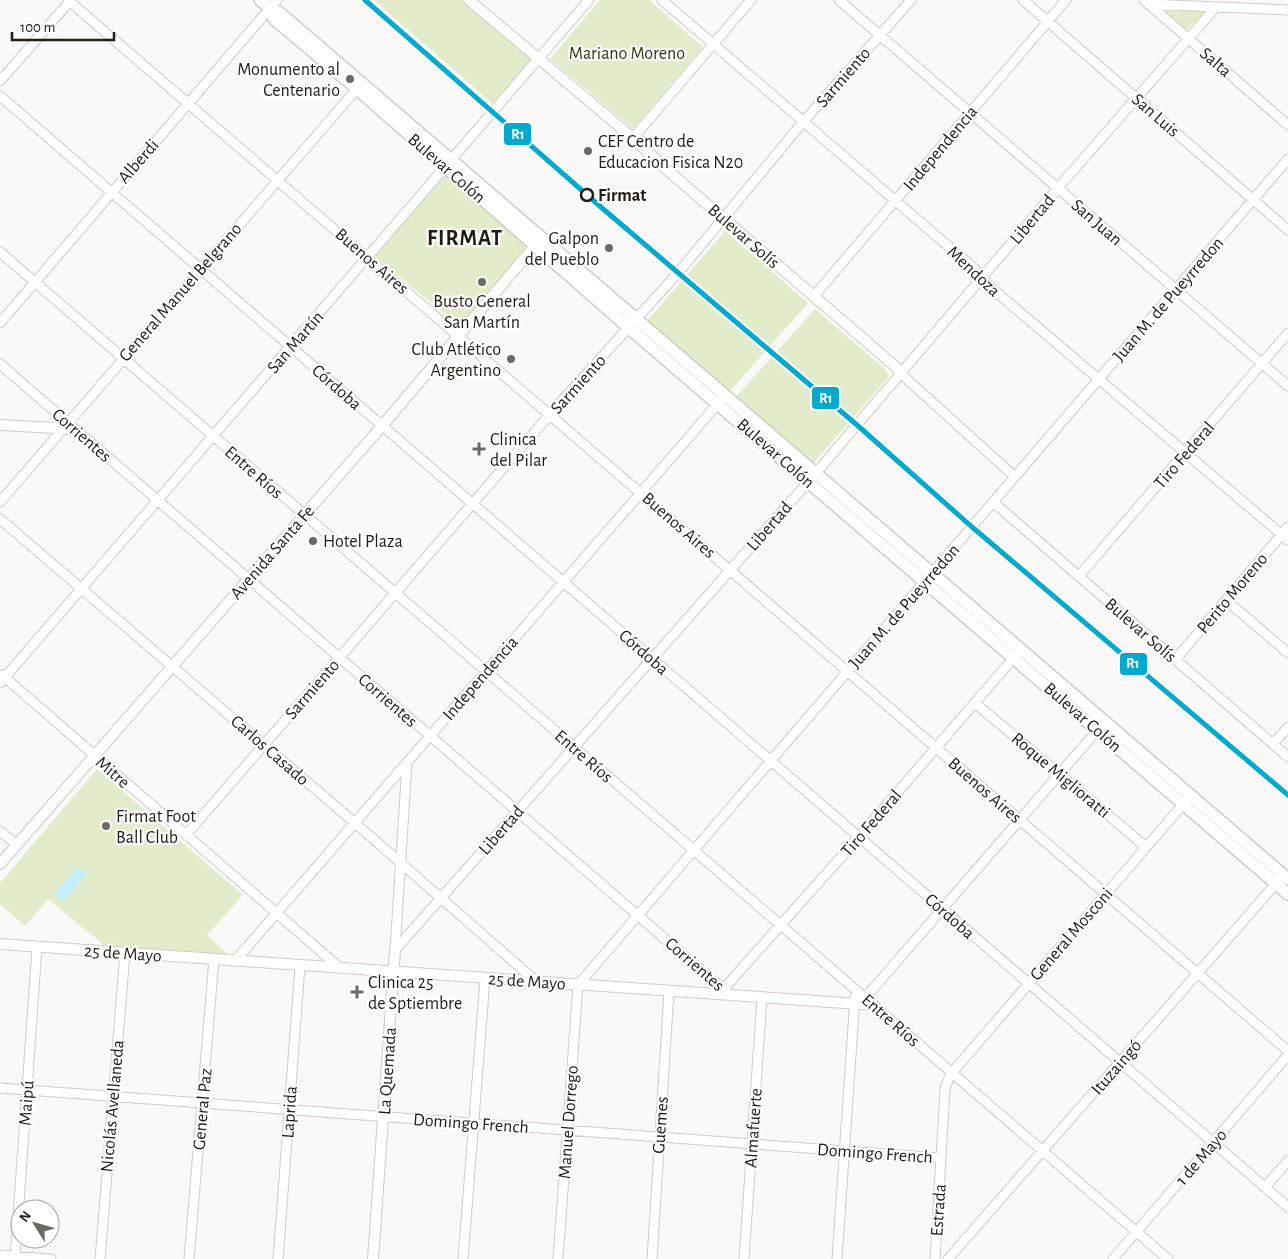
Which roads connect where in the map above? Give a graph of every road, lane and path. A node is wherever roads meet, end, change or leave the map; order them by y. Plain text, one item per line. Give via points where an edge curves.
1 (69, 0) edge
2 (260, 0) edge
3 (469, 0) edge
4 (589, 0) edge
5 (662, 0) edge
6 (751, 0) edge
7 (839, 0) edge
8 (910, 0) edge
9 (1023, 0) edge
10 (1066, 0) edge
11 (1146, 2) edge
12 (273, 4) edge
13 (1216, 8) junction
14 (1288, 10) edge
15 (1048, 22) junction
16 (880, 35) junction
17 (1189, 39) junction
18 (713, 44) junction
19 (539, 58) junction
20 (0, 81) edge
21 (359, 86) junction
22 (0, 96) edge
23 (1137, 98) junction
24 (188, 103) junction
25 (970, 113) junction
26 (803, 122) junction
27 (1288, 125) edge
28 (633, 138) junction
29 (1288, 159) edge
30 (448, 163) junction
31 (278, 180) junction
32 (1058, 188) junction
33 (111, 192) junction
34 (1253, 200) junction
35 (895, 201) junction
36 (724, 219) junction
37 (1288, 230) edge
38 (538, 241) junction
39 (0, 252) edge
40 (368, 257) junction
41 (201, 268) junction
42 (982, 278) junction
43 (35, 282) junction
44 (1176, 290) junction
45 (814, 296) junction
46 (0, 323) edge
47 (633, 324) junction
48 (1288, 333) edge
49 (459, 336) junction
50 (290, 346) junction
51 (123, 358) junction
52 (0, 364) edge
53 (1262, 364) junction
54 (900, 374) junction
55 (1099, 380) junction
56 (1288, 386) edge
57 (722, 399) junction
58 (550, 414) junction
59 (0, 424) edge
60 (382, 426) junction
61 (68, 427) junction
62 (214, 436) junction
63 (1185, 453) junction
64 (812, 477) junction
65 (1014, 477) junction
66 (641, 493) junction
67 (158, 501) junction
68 (0, 502) edge
69 (993, 502) junction
70 (472, 504) junction
71 (304, 515) junction
72 (0, 519) edge
73 (1288, 527) edge
74 (1285, 538) edge
75 (731, 570) junction
76 (1079, 576) junction
77 (928, 577) junction
78 (248, 579) junction
79 (563, 582) junction
80 (82, 589) junction
81 (395, 593) junction
82 (1226, 600) junction
83 (1288, 653) edge
84 (1018, 654) junction
85 (339, 658) junction
86 (652, 659) junction
87 (1175, 660) junction
88 (172, 666) junction
89 (848, 671) junction
90 (486, 672) junction
91 (2, 678) edge
92 (975, 703) junction
93 (1101, 726) junction
94 (1288, 727) edge
95 (430, 736) junction
96 (1273, 744) junction
97 (264, 745) junction
98 (574, 747) junction
99 (936, 747) junction
100 (94, 755) junction
101 (1288, 757) edge
102 (770, 761) junction
103 (407, 763) junction
104 (1060, 774) junction
105 (1187, 800) junction
106 (518, 811) junction
107 (1020, 820) junction
108 (355, 823) junction
109 (0, 831) edge
110 (186, 835) junction
111 (859, 837) junction
112 (17, 845) junction
113 (1146, 848) junction
114 (694, 850) junction
115 (401, 863) junction
116 (0, 864) edge
117 (1282, 879) edge
118 (1106, 894) junction
119 (1288, 894) edge
120 (441, 898) junction
121 (942, 909) junction
122 (277, 913) junction
123 (638, 915) junction
124 (781, 925) junction
125 (0, 944) edge
126 (37, 947) junction
127 (395, 950) junction
128 (124, 953) junction
129 (214, 960) junction
130 (236, 961) junction
131 (300, 966) junction
132 (340, 968) junction
133 (393, 972) junction
134 (1198, 973) junction
135 (485, 979) junction
136 (538, 982) junction
137 (1028, 983) junction
138 (578, 985) junction
139 (855, 989) junction
140 (668, 992) junction
141 (724, 993) junction
142 (762, 998) junction
143 (865, 998) junction
144 (854, 1004) junction
145 (874, 1005) junction
146 (1288, 1051) edge
147 (1288, 1055) edge
148 (1120, 1063) junction
149 (952, 1073) junction
150 (0, 1088) edge
151 (27, 1090) junction
152 (113, 1097) junction
153 (202, 1103) junction
154 (289, 1110) junction
155 (383, 1116) junction
156 (474, 1123) junction
157 (568, 1130) junction
158 (660, 1137) junction
159 (1213, 1143) junction
160 (752, 1144) junction
161 (844, 1150) junction
162 (1043, 1152) junction
163 (942, 1158) junction
164 (1288, 1161) edge
165 (1265, 1188) junction
166 (1288, 1207) edge
167 (1136, 1232) junction
168 (0, 1255) edge
169 (16, 1258) edge
170 (51, 1259) edge
171 (100, 1259) edge
172 (189, 1259) edge
173 (278, 1259) edge
174 (373, 1259) edge
175 (463, 1259) edge
176 (558, 1259) edge
177 (652, 1259) edge
178 (744, 1259) edge
179 (837, 1259) edge
180 (936, 1259) edge
181 (948, 1259) edge
182 (1113, 1259) edge
183 (1168, 1259) edge

1 - 20 street
1 - 24 street, Buenos Aires
2 - 12 main road, Bulevar Colón
3 - 19 street, Bulevar Solís
4 - 19 street, San Martín
5 - 18 street, Mendoza
6 - 18 street
7 - 16 street, San Juan
8 - 16 street, Sarmiento
9 - 15 street, San Luis
10 - 15 street, Independencia
11 - 13 street
11 - 17 street, Salta
12 - 21 main road, Bulevar Colón via 274,19
12 - 24 street, Alberdi
13 - 14 street
13 - 17 street, Libertad
15 - 23 street, San Luis
15 - 25 street, Independencia
16 - 25 street, San Juan
16 - 26 street, Sarmiento
17 - 23 street, Libertad
17 - 27 street, Salta
18 - 26 street, Mendoza
18 - 28 street
19 - 28 street, Bulevar Solís
19 - 30 street, San Martín
21 - 30 main road, Bulevar Colón
21 - 31 street, General Manuel Belgrano
22 - 33 street, Córdoba
23 - 32 street, Libertad
23 - 34 street, San Luis
24 - 31 street, Buenos Aires
24 - 33 street, Alberdi
25 - 32 street, San Juan
25 - 35 street, Independencia
26 - 35 street, Mendoza
26 - 36 street, Sarmiento
28 - 36 street, Bulevar Solís
29 - 34 street, Juan M. de Pueyrredon
30 - 38 main road, Bulevar Colón
30 - 40 street, San Martín
31 - 40 street, Buenos Aires
31 - 41 street, General Manuel Belgrano
32 - 42 street, Libertad
32 - 44 street, San Juan
33 - 41 street, Córdoba
33 - 43 street, Alberdi
34 - 37 street, San Luis
34 - 44 street, Juan M. de Pueyrredon
35 - 42 street, Mendoza
35 - 45 street, Independencia
36 - 45 street, Bulevar Solís
36 - 47 street, Sarmiento
38 - 47 main road, Bulevar Colón
38 - 49 street, Avenida Santa Fe
39 - 43 street, Entre Ríos
40 - 49 street, Buenos Aires
40 - 50 street, San Martín
41 - 50 street, Córdoba
41 - 51 street, General Manuel Belgrano
42 - 54 street, Libertad
42 - 55 street, Mendoza
43 - 46 street, Alberdi
43 - 51 street, Entre Ríos
44 - 53 street, San Juan
44 - 55 street, Juan M. de Pueyrredon
45 - 54 street, Bulevar Solís
47 - 57 main road, Bulevar Colón
47 - 58 street, Sarmiento
48 - 53 street, Tiro Federal
49 - 58 street, Buenos Aires
49 - 60 street, Avenida Santa Fe
50 - 60 street, Córdoba
50 - 62 street, San Martín
51 - 61 street, General Manuel Belgrano
51 - 62 street, Entre Ríos
52 - 61 street, Corrientes
53 - 56 street, San Juan
53 - 63 street, Tiro Federal
54 - 64 street, Libertad
54 - 65 street, Bulevar Solís
55 - 63 street, Mendoza
55 - 65 street, Juan M. de Pueyrredon
57 - 64 main road, Bulevar Colón
57 - 66 street, Independencia
58 - 66 street, Buenos Aires
58 - 70 street, Sarmiento
59 - 61 street
60 - 70 street, Córdoba
60 - 71 street, Avenida Santa Fe
61 - 67 street, Corrientes
61 - 68 street, General Manuel Belgrano
62 - 67 street, San Martín
62 - 71 street, Entre Ríos
63 - 74 street, Mendoza
63 - 76 street, Tiro Federal
64 - 75 street, Libertad
64 - 77 main road, Bulevar Colón
65 - 69 street, Juan M. de Pueyrredon
66 - 75 street, Buenos Aires
66 - 79 street, Independencia
67 - 78 street, Corrientes
67 - 80 street, San Martín
69 - 76 street, Bulevar Solís
69 - 77 street, Juan M. de Pueyrredon
70 - 79 street, Córdoba
70 - 81 street, Sarmiento
71 - 78 street, Avenida Santa Fe
71 - 81 street, Entre Ríos
72 - 80 street, Carlos Casado
73 - 74 street, Perito Moreno
74 - 82 street, Perito Moreno
75 - 86 street, Libertad
75 - 89 street, Buenos Aires
76 - 87 street, Bulevar Solís
77 - 84 main road, Bulevar Colón
77 - 89 street, Juan M. de Pueyrredon
78 - 85 street, Corrientes
78 - 88 street, Avenida Santa Fe
79 - 86 street, Córdoba
79 - 90 street, Independencia
80 - 88 street, Carlos Casado
80 - 91 street, San Martín
81 - 85 street, Sarmiento
81 - 90 street, Entre Ríos
82 - 83 street
82 - 87 street, Perito Moreno
84 - 92 street, Tiro Federal
84 - 93 main road, Bulevar Colón
85 - 95 street, Corrientes
85 - 97 street, Sarmiento
86 - 98 street, Libertad
86 - 102 street, Córdoba
87 - 96 street, Bulevar Solís
88 - 97 street, Carlos Casado
88 - 100 street, Avenida Santa Fe
89 - 99 street, Buenos Aires
89 - 102 street, Juan M. de Pueyrredon
90 - 95 street, Independencia
90 - 98 street, Entre Ríos
91 - 100 street, Mitre
92 - 99 street, Tiro Federal
92 - 104 street, Roque Miglioratti
93 - 104 street
93 - 105 main road, Bulevar Colón
94 - 96 street
95 - 103 street, Independencia
95 - 106 street, Corrientes
96 - 101 street, Bulevar Solís
97 - 108 street, Carlos Casado
97 - 110 street, Sarmiento
98 - 106 street, Libertad
98 - 114 street, Entre Ríos
99 - 107 street, Buenos Aires
99 - 111 street, Tiro Federal
100 - 110 street, Mitre
100 - 112 street, Avenida Santa Fe
102 - 111 street, Córdoba
102 - 114 street, Juan M. de Pueyrredon
103 - 108 street, Independencia
103 - 115 street, La Quemada
104 - 107 street
104 - 113 street, Roque Miglioratti
105 - 113 street, General Mosconi
105 - 117 main road, Bulevar Colón
106 - 120 street, Libertad
106 - 123 street, Corrientes
107 - 118 street, Buenos Aires
107 - 121 street
108 - 115 street, Carlos Casado
108 - 122 street, Independencia
109 - 112 street
110 - 122 street, Mitre
111 - 121 street, Córdoba
111 - 124 street, Tiro Federal
112 - 116 street, Avenida Santa Fe
113 - 118 street, General Mosconi
114 - 123 street, Juan M. de Pueyrredon
114 - 124 street, Entre Ríos
115 - 120 street, Carlos Casado
115 - 127 street, La Quemada
117 - 119 main road, Bulevar Colón
117 - 134 street, Ituzaingó
118 - 134 street, Buenos Aires
118 - 137 street, General Mosconi
120 - 127 street, Libertad
120 - 136 street, Carlos Casado
121 - 137 street, Córdoba
121 - 143 street
122 - 130 street, Independencia
122 - 132 street, Mitre
123 - 138 street, Juan M. de Pueyrredon
123 - 141 street, Corrientes
124 - 139 street, Entre Ríos
124 - 141 street, Tiro Federal
125 - 126 street, 25 de Mayo
126 - 128 street, 25 de Mayo
126 - 151 street, Maipú
127 - 133 street, La Quemada
128 - 129 street, 25 de Mayo
128 - 152 street, Nicolás Avellaneda
129 - 130 street, 25 de Mayo
129 - 153 street, General Paz
130 - 131 street, 25 de Mayo
131 - 132 street, 25 de Mayo
131 - 154 street, Laprida
132 - 133 street, 25 de Mayo
133 - 135 street, 25 de Mayo
133 - 155 street, La Quemada
134 - 146 street, Buenos Aires
134 - 148 street, Ituzaingó
135 - 136 street, 25 de Mayo
135 - 156 street
136 - 138 street, 25 de Mayo
137 - 148 street, Córdoba
137 - 149 street, General Mosconi
138 - 140 street, 25 de Mayo
138 - 157 street, Manuel Dorrego
139 - 143 street, Entre Ríos
139 - 144 street
140 - 141 street, 25 de Mayo
140 - 158 street, Guemes
141 - 142 street, 25 de Mayo
142 - 144 street, 25 de Mayo
142 - 160 street, Almafuerte
143 - 144 street
143 - 145 street, Entre Ríos
144 - 145 street, 25 de Mayo
144 - 161 street
145 - 149 street, Entre Ríos
147 - 159 street, 1 de Mayo
148 - 159 street, Córdoba
148 - 162 street, Ituzaingó
149 - 162 street, Entre Ríos
149 - 163 street, Estrada via 945,1089
150 - 151 street, Domingo French
151 - 152 street, Domingo French
151 - 169 street, Maipú
152 - 153 street, Domingo French
152 - 171 street, Nicolás Avellaneda
153 - 154 street, Domingo French
153 - 172 street, General Paz
154 - 155 street, Domingo French
154 - 173 street, Laprida
155 - 156 street, Domingo French
155 - 174 street, La Quemada
156 - 157 street, Domingo French
156 - 175 street
157 - 158 street, Domingo French
157 - 176 street, Manuel Dorrego
158 - 160 street, Domingo French
158 - 177 street, Guemes
159 - 165 street, Córdoba
159 - 167 street, 1 de Mayo
160 - 161 street, Domingo French
160 - 178 street, Almafuerte
161 - 163 street, Domingo French
161 - 179 street
162 - 167 street, Entre Ríos
162 - 181 street, Ituzaingó
163 - 180 street, Estrada
164 - 165 street
165 - 166 street, Córdoba
167 - 182 street, 1 de Mayo
167 - 183 street, Entre Ríos
168 - 169 street
169 - 170 street

